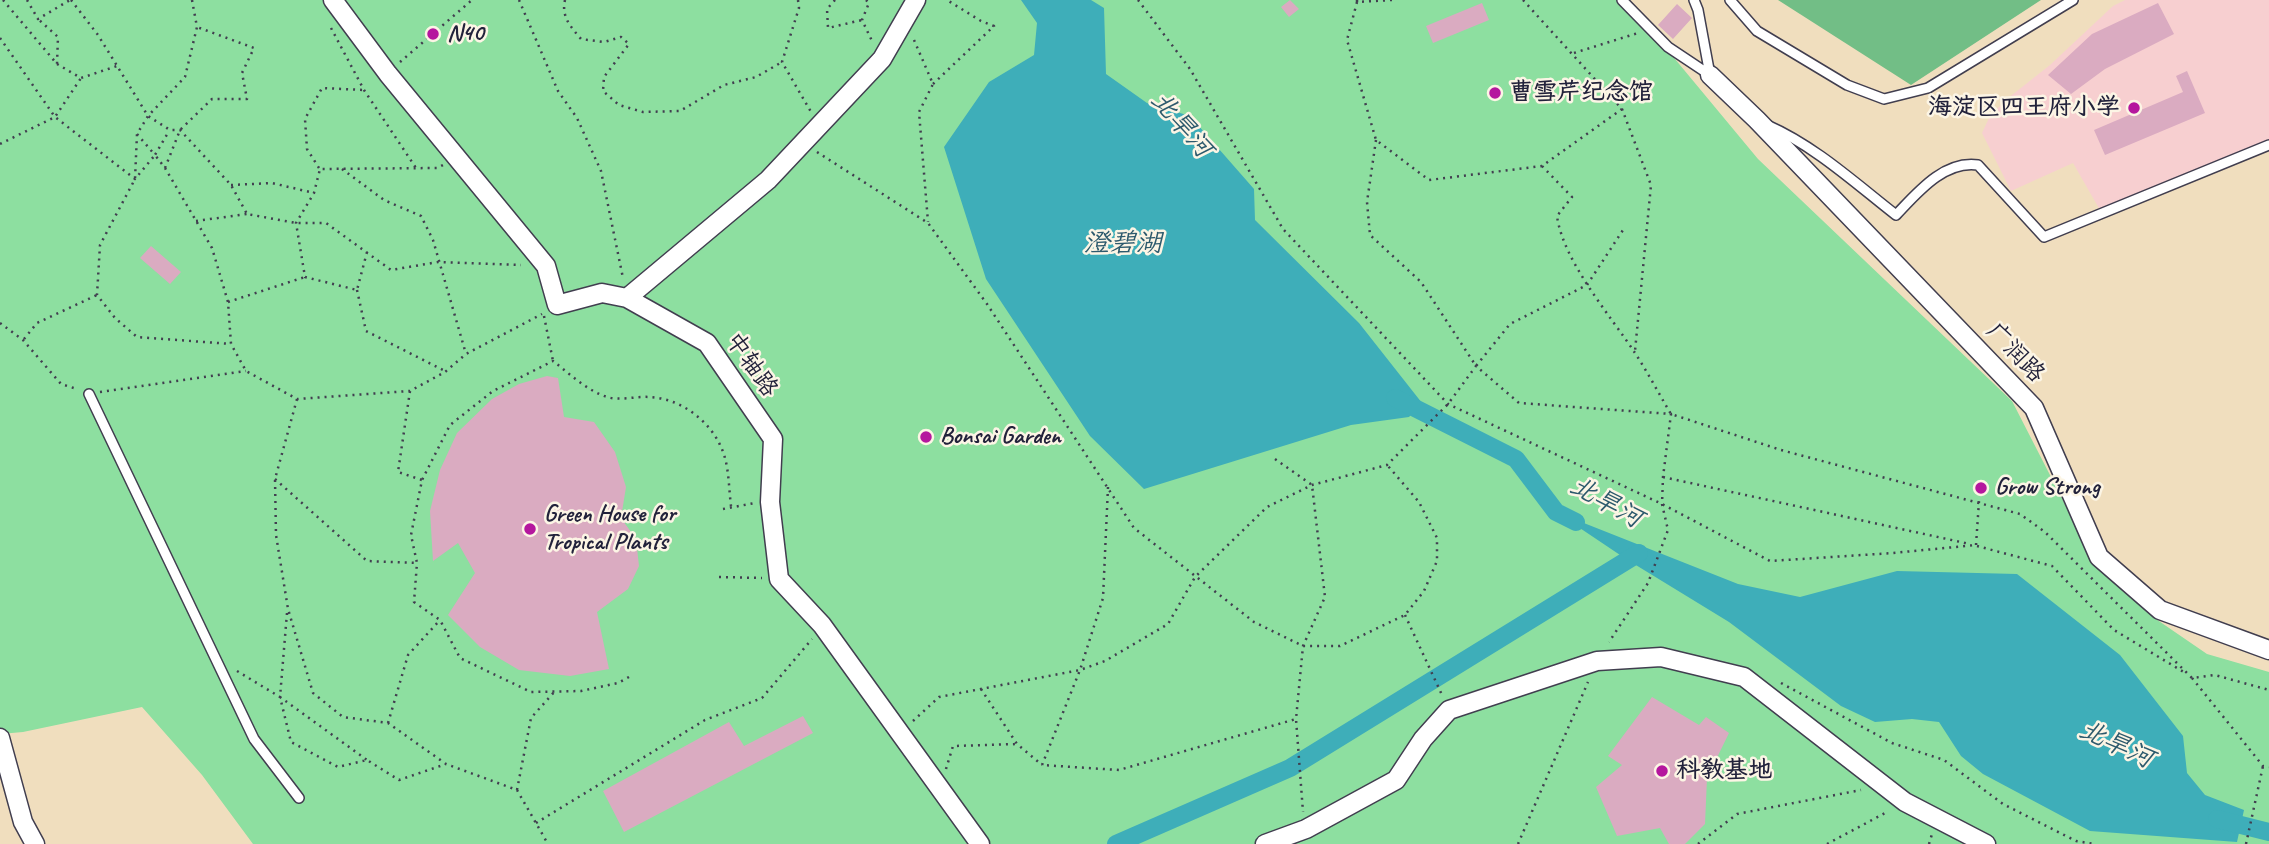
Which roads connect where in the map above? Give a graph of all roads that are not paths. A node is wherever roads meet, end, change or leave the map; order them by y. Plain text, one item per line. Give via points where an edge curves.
1 (333, 0) edge
2 (916, 0) edge
3 (1622, 0) edge
4 (1730, 0) edge
5 (2073, 0) edge
6 (1697, 3) edge
7 (1710, 75) junction
8 (1757, 120) junction
9 (2269, 145) edge
10 (627, 298) junction
11 (89, 394) road end
12 (2269, 650) edge
13 (0, 738) edge
14 (4, 772) edge
15 (299, 798) dead end
16 (35, 844) edge
17 (980, 844) edge
18 (1265, 844) edge
19 (1986, 844) edge

1 - 10 street, 中轴路 via 546,265 557,305 602,293
2 - 10 street via 882,60 768,180
3 - 7 lane via 1668,47
4 - 5 lane via 1757,31 1847,85 1884,99 1928,88
6 - 7 lane
7 - 8 street, 广润路
8 - 9 lane via 1822,156 1896,215 1927,182 1965,163 1978,165 2044,237
8 - 12 street, 广润路 via 2034,408 2099,557 2160,610
10 - 17 street, 中轴路 via 707,343 773,439 770,502 779,579 823,626
11 - 15 lane via 254,739
13 - 14 street
14 - 16 street
18 - 19 street via 1306,829 1396,780 1448,710 1597,661 1661,657 1744,677 1905,802

